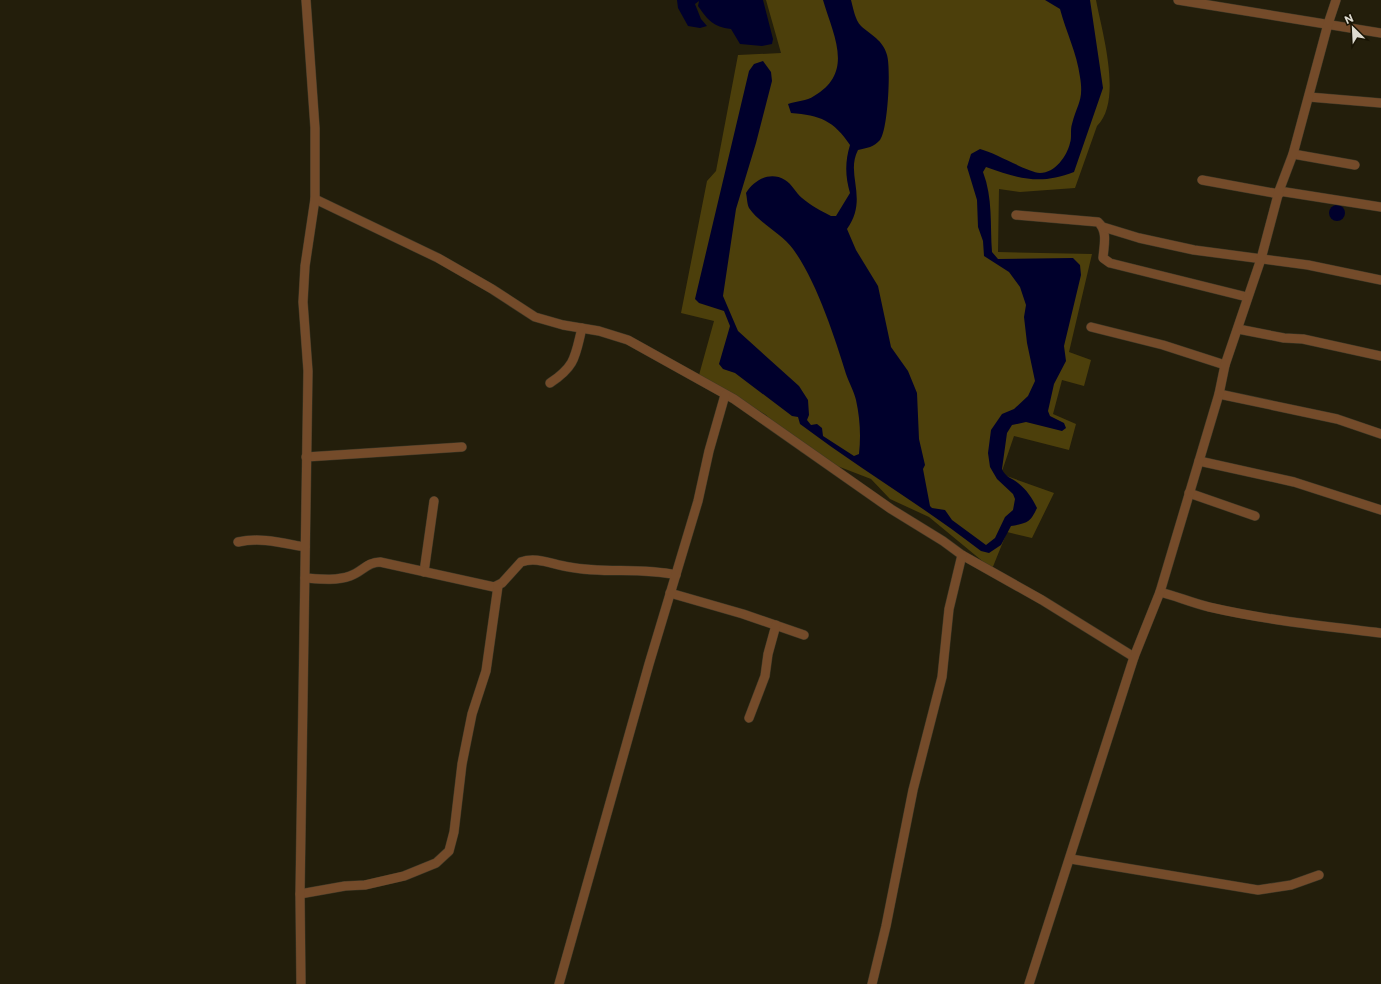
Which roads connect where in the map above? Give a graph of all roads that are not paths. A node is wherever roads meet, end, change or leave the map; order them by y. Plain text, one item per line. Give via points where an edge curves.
1 (306, 0) edge
2 (1178, 0) edge
3 (1336, 0) edge
4 (1328, 24) junction
5 (1381, 33) edge
6 (1309, 97) junction
7 (1381, 103) edge
8 (1293, 154) junction
9 (1355, 165) dead end
10 (1202, 180) dead end
11 (1279, 193) junction
12 (315, 199) junction
13 (1381, 207) edge
14 (1016, 215) dead end
15 (1103, 227) junction
16 (1261, 259) junction
17 (1381, 280) edge
18 (1247, 297) junction
19 (1091, 327) dead end
20 (582, 328) junction
21 (1238, 329) junction
22 (1381, 356) edge
23 (1225, 365) junction
24 (550, 383) dead end
25 (1219, 394) junction
26 (725, 395) junction
27 (1381, 434) edge
28 (462, 446) dead end
29 (306, 457) junction
30 (1199, 461) junction
31 (1189, 493) junction
32 (434, 501) dead end
33 (1381, 510) edge
34 (1254, 516) dead end
35 (238, 542) dead end
36 (305, 547) junction
37 (962, 555) junction
38 (424, 572) junction
39 (676, 575) junction
40 (305, 578) junction
41 (498, 586) junction
42 (1160, 592) junction
43 (670, 593) junction
44 (776, 625) junction
45 (1381, 633) edge
46 (804, 635) dead end
47 (1134, 657) junction
48 (749, 718) dead end
49 (1071, 859) junction
50 (1319, 875) dead end
51 (300, 894) junction
52 (301, 984) edge
53 (559, 984) edge
54 (872, 984) edge
55 (1029, 984) edge

1 - 12 street via 315,128
2 - 4 street
3 - 4 street
4 - 5 street
4 - 6 street
6 - 7 street
6 - 8 street
8 - 9 street
8 - 11 street
10 - 11 street
11 - 13 street
11 - 16 street
12 - 20 street via 438,258 535,316
12 - 29 street via 305,266 303,302 308,371
14 - 15 street via 1098,222
15 - 16 street via 1194,250
15 - 18 street via 1104,258 1110,263
16 - 17 street
16 - 18 street
18 - 21 street
19 - 23 street via 1163,345
20 - 24 street via 573,363 567,371
20 - 26 street via 628,340
21 - 22 street via 1303,339
21 - 23 street
23 - 25 street
25 - 27 street via 1338,419
25 - 30 street
26 - 37 street
26 - 39 street
28 - 29 street
29 - 36 street
30 - 31 street
30 - 33 street via 1294,482
31 - 34 street
31 - 42 street
32 - 38 street
35 - 36 street via 264,539
36 - 40 street
37 - 47 street via 1042,600
37 - 54 street via 949,609 942,677 914,783
38 - 40 street via 374,562 348,577
38 - 41 street via 485,587
39 - 41 street via 569,568 526,560
39 - 43 street
40 - 51 street
41 - 51 street via 486,671 472,714 449,851 436,864 404,876 365,885
42 - 45 street via 1207,607 1250,616
42 - 47 street
43 - 44 street
43 - 53 street
44 - 46 street
44 - 48 street via 764,676
47 - 49 street
49 - 50 street via 1258,890 1291,885
49 - 55 street
51 - 52 street

